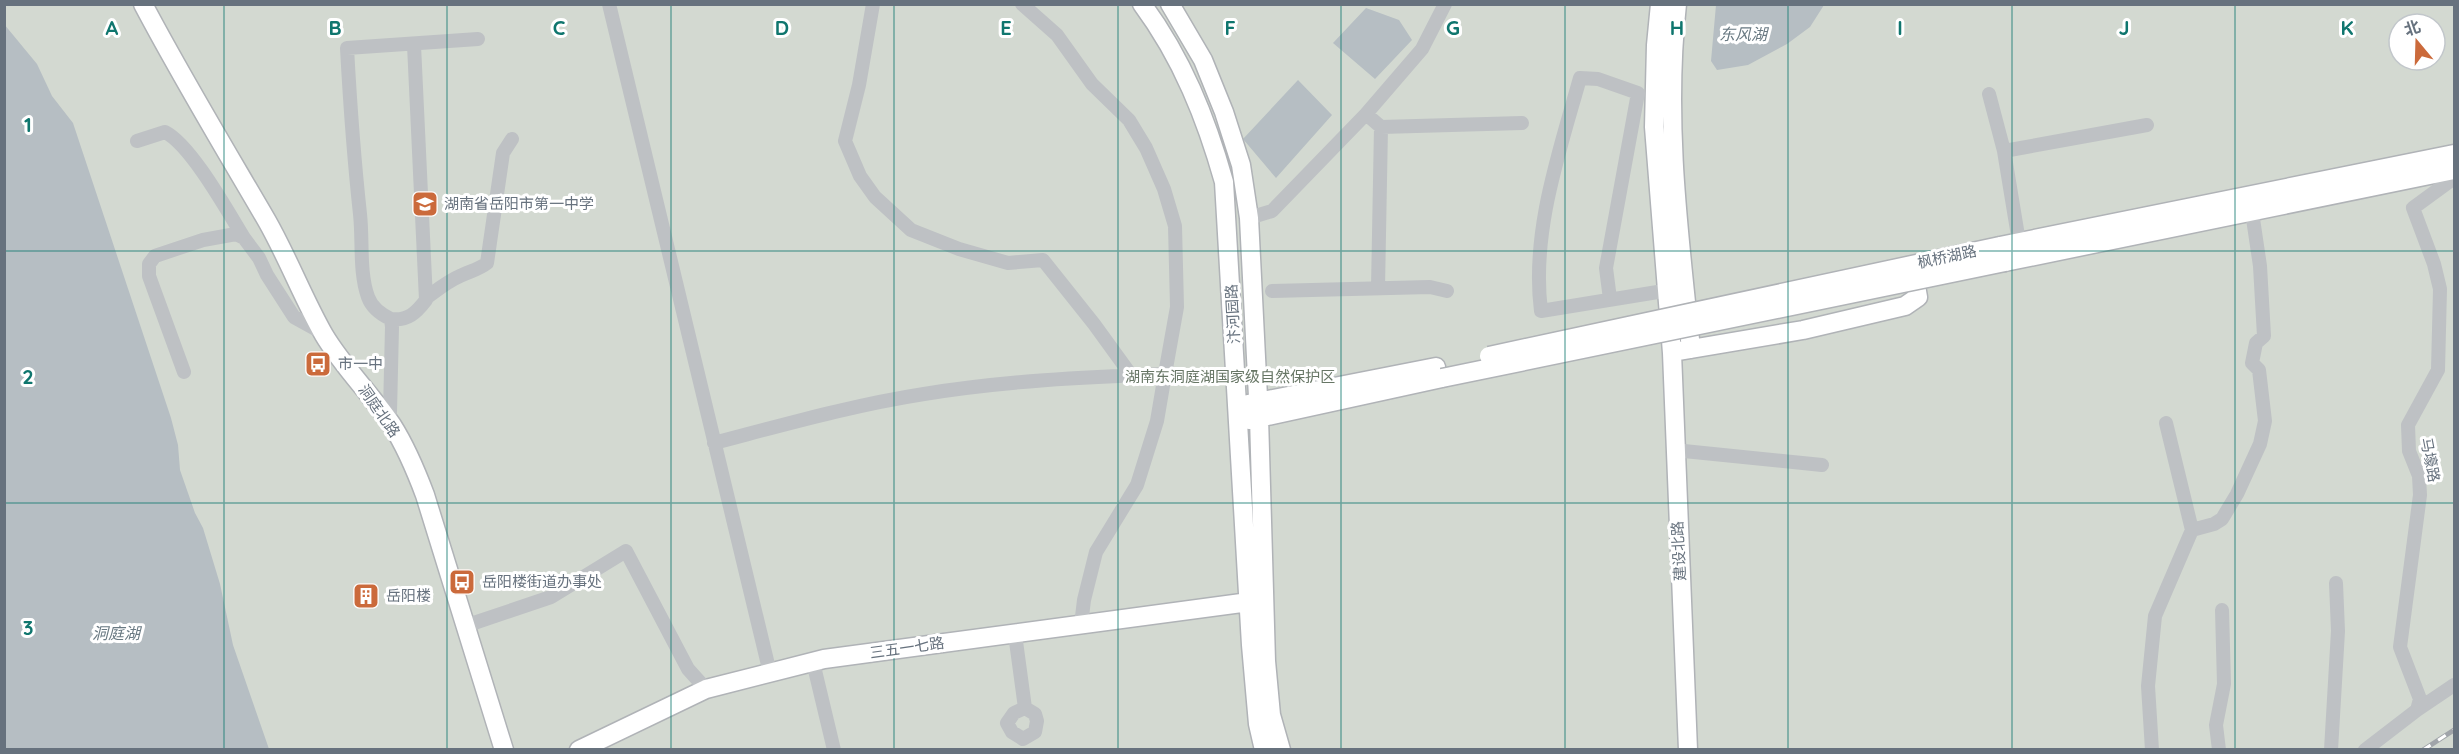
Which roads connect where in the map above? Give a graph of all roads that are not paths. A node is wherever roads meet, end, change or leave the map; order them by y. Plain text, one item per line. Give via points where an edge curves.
1 (143, 4) edge
2 (149, 4) edge
3 (609, 4) edge
4 (873, 4) edge
5 (1022, 4) edge
6 (1142, 4) edge
7 (1170, 4) edge
8 (1446, 4) edge
9 (1660, 4) edge
10 (1677, 4) edge
11 (478, 39) dead end
12 (414, 45) junction
13 (1989, 94) dead end
14 (1366, 114) junction
15 (1522, 123) dead end
16 (2147, 124) dead end
17 (1381, 127) junction
18 (512, 138) dead end
19 (137, 141) dead end
20 (2004, 151) junction
21 (2454, 154) edge
22 (2454, 170) edge
23 (2454, 178) edge
24 (2252, 212) junction
25 (1250, 218) junction
26 (244, 238) junction
27 (2019, 242) junction
28 (2003, 254) junction
29 (1915, 280) junction
30 (1378, 288) junction
31 (1676, 289) junction
32 (1272, 291) dead end
33 (1447, 291) dead end
34 (426, 298) junction
35 (1610, 299) junction
36 (390, 319) junction
37 (323, 333) junction
38 (1691, 349) junction
39 (1672, 353) junction
40 (184, 372) dead end
41 (1441, 372) junction
42 (1165, 374) junction
43 (1131, 375) junction
44 (1258, 410) junction
45 (390, 412) junction
46 (1238, 414) junction
47 (2166, 423) dead end
48 (714, 443) junction
49 (1674, 450) junction
50 (1822, 465) dead end
51 (2192, 530) junction
52 (1254, 540) junction
53 (2336, 583) dead end
54 (1249, 602) junction
55 (2222, 610) dead end
56 (471, 624) junction
57 (1081, 625) junction
58 (1015, 634) junction
59 (813, 662) junction
60 (770, 673) junction
61 (2454, 685) edge
62 (706, 689) junction
63 (1025, 708) dead end
64 (2417, 710) junction
65 (504, 750) edge
66 (510, 750) edge
67 (579, 750) edge
68 (834, 750) edge
69 (1264, 750) edge
70 (1281, 750) edge
71 (1688, 750) edge
72 (2152, 750) edge
73 (2219, 750) edge
74 (2331, 750) edge
75 (2365, 750) edge

1 - 37 main road, 洞庭北路 via 185,85 268,223
2 - 45 main road, 洞庭北路 via 196,94 351,360
3 - 48 street
4 - 43 street via 845,141 860,176 875,197 911,230 1008,263 1042,260
5 - 42 street via 1058,35 1092,84 1129,120 1164,189 1175,226 1177,307
6 - 46 main road, 汴河园路 via 1159,27 1196,97 1224,182
7 - 25 main road, 汴河园路 via 1203,60 1224,112 1241,165
8 - 14 street via 1422,49
9 - 31 main road via 1654,128
10 - 31 main road via 1671,76
11 - 12 street
12 - 34 street
12 - 36 street via 347,48 367,294 371,305
13 - 20 street
14 - 17 street
14 - 25 street via 1272,211
15 - 17 street
16 - 20 street
17 - 30 street
18 - 34 street via 503,153 487,262
19 - 26 street via 165,132 173,136
20 - 27 street
21 - 27 main road, 枫桥湖路
22 - 24 main road, 枫桥湖路
23 - 64 street, 马壕路 via 2413,208 2440,289 2438,370 2408,425 2409,451 2419,476 2420,495 2400,646 2420,699
24 - 28 main road, 枫桥湖路
24 - 51 street via 2264,336 2256,343 2252,363 2259,370 2265,421 2259,444 2222,519
25 - 44 main road, 汴河园路
26 - 37 street via 294,317
26 - 40 street via 236,234 203,240 155,256 149,264 149,276
27 - 28 main road, 枫桥湖路
28 - 29 main road, 枫桥湖路, bridge
28 - 41 main road, 枫桥湖路, bridge
29 - 38 main road via 1918,297 1905,306 1803,330
29 - 41 main road, 枫桥湖路, bridge
30 - 32 street
30 - 33 street via 1430,287
31 - 35 street
31 - 38 main road
31 - 39 main road, 建设北路
34 - 36 street via 414,315
35 - 35 street via 1541,311 1544,214 1580,78 1638,93 1606,268
36 - 45 street
37 - 65 main road, 洞庭北路 via 392,426 417,476
38 - 39 main road
39 - 49 main road, 建设北路
41 - 44 main road
42 - 43 street
42 - 57 street via 1157,421 1137,485 1096,552
43 - 48 street via 1007,382 922,394
44 - 46 main road
44 - 52 main road, 汴河园路
45 - 56 main road, 洞庭北路 via 430,493
46 - 52 main road, 汴河园路
47 - 51 street
48 - 60 street
49 - 50 street
49 - 71 main road, 建设北路
51 - 72 street via 2155,616 2148,687
52 - 54 main road, 汴河园路
52 - 70 main road, 汴河园路 via 1271,715
53 - 74 street via 2338,631
54 - 57 main road, 三五一七路
54 - 69 main road, 汴河园路 via 1258,724
55 - 73 street via 2224,684 2216,725
56 - 62 street via 551,597 626,551 688,669
56 - 66 main road, 洞庭北路
57 - 58 main road, 三五一七路
58 - 59 main road, 三五一七路
58 - 63 street
59 - 60 main road, 三五一七路
59 - 68 street
60 - 62 main road, 三五一七路
61 - 64 street
62 - 67 main road, 三五一七路
64 - 75 street

